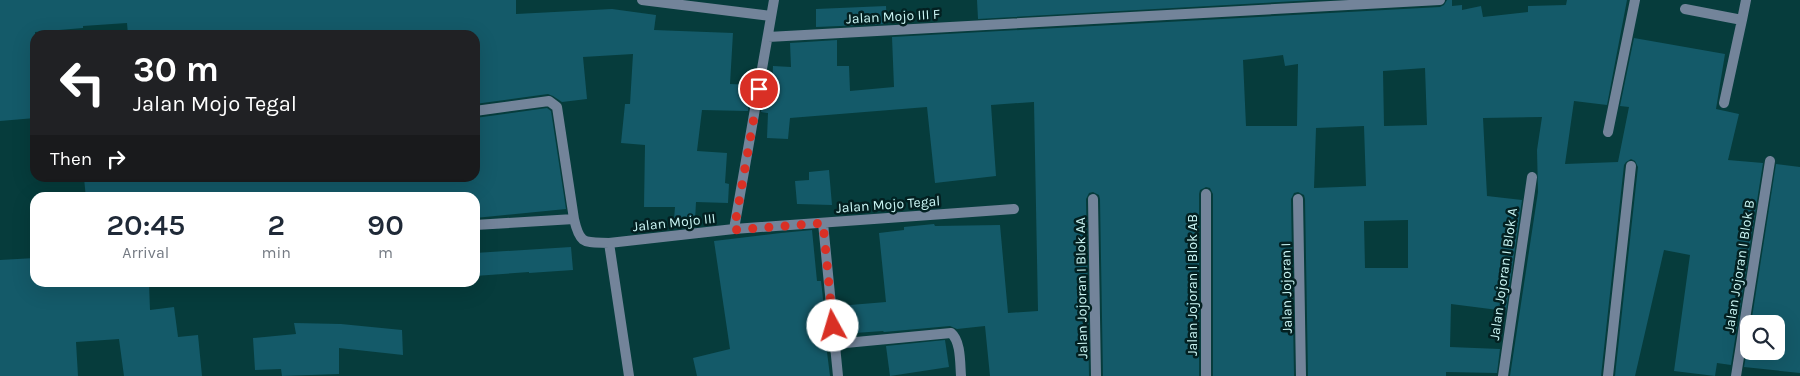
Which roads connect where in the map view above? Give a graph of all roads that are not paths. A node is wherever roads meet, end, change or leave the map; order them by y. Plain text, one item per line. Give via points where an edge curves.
1 (642, 0) edge
2 (774, 0) edge
3 (1440, 0) edge
4 (1635, 0) edge
5 (1746, 0) edge
6 (1685, 9) dead end
7 (771, 16) junction
8 (1742, 20) junction
9 (768, 37) junction
10 (1724, 104) dead end
11 (480, 110) edge
12 (1608, 132) dead end
13 (1770, 161) dead end
14 (1631, 166) dead end
15 (1532, 177) dead end
16 (1206, 194) dead end
17 (1093, 199) dead end
18 (1298, 199) dead end
19 (1014, 209) dead end
20 (574, 219) junction
21 (823, 223) junction
22 (480, 225) edge
23 (734, 230) junction
24 (609, 243) junction
25 (835, 344) junction
26 (629, 376) edge
27 (838, 376) edge
28 (961, 376) edge
29 (1096, 376) edge
30 (1206, 376) edge
31 (1301, 376) edge
32 (1502, 376) edge
33 (1608, 376) edge
34 (1736, 376) edge

1 - 7 street
2 - 7 street, Jalan Mojo III
3 - 9 street, Jalan Mojo III F
4 - 12 street
5 - 8 street
6 - 8 street
7 - 9 street, Jalan Mojo III
8 - 10 street
9 - 23 street, Jalan Mojo III
11 - 20 street via 554,103
13 - 34 street, Jalan Jojoran I Blok B
14 - 33 street
15 - 32 street, Jalan Jojoran I Blok A
16 - 30 street, Jalan Jojoran I Blok AB
17 - 29 street, Jalan Jojoran I Blok AA
18 - 31 street, Jalan Jojoran I
19 - 21 street, Jalan Mojo Tegal
20 - 22 street
20 - 24 street, Jalan Mojo III via 580,239
21 - 23 street, Jalan Mojo Tegal
21 - 25 street
23 - 24 street, Jalan Mojo III
24 - 26 street
25 - 27 street
25 - 28 street via 951,333 955,337

